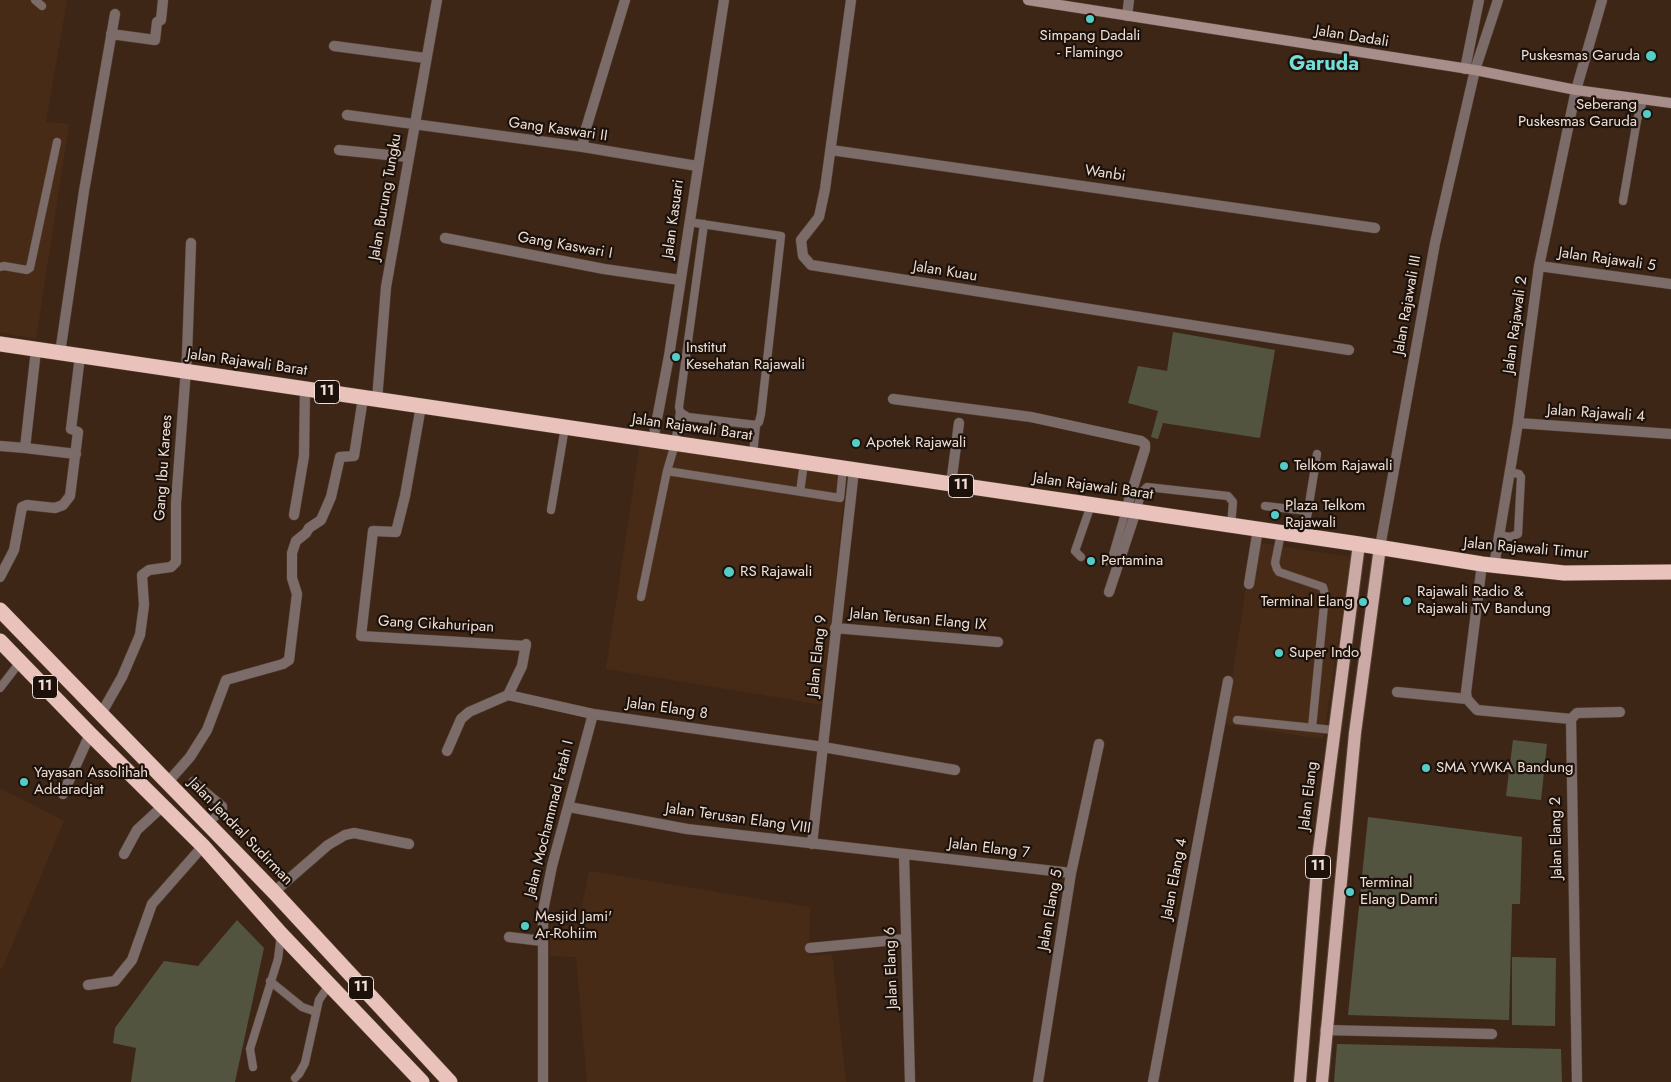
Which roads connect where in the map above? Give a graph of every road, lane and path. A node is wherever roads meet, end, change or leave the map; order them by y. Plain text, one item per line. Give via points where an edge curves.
1 (35, 0) edge
2 (163, 0) edge
3 (437, 0) edge
4 (625, 0) edge
5 (723, 0) edge
6 (851, 0) edge
7 (1028, 0) edge
8 (1129, 0) edge
9 (1479, 0) edge
10 (1498, 0) edge
11 (1602, 0) edge
12 (42, 6) dead end
13 (114, 14) dead end
14 (1127, 16) junction
15 (111, 34) junction
16 (334, 46) dead end
17 (425, 58) junction
18 (1470, 69) junction
19 (1576, 90) junction
20 (1643, 101) junction
21 (1671, 103) edge
22 (347, 115) dead end
23 (414, 122) junction
24 (56, 142) dead end
25 (583, 147) junction
26 (339, 150) dead end
27 (831, 150) junction
28 (408, 157) junction
29 (697, 166) junction
30 (1623, 201) dead end
31 (689, 222) junction
32 (704, 224) junction
33 (1375, 228) dead end
34 (445, 238) dead end
35 (191, 243) dead end
36 (1539, 266) junction
37 (0, 267) edge
38 (680, 280) junction
39 (1671, 284) edge
40 (0, 344) edge
41 (36, 350) junction
42 (1349, 350) dead end
43 (60, 353) junction
44 (80, 356) junction
45 (186, 372) junction
46 (305, 389) junction
47 (370, 399) junction
48 (893, 399) dead end
49 (421, 406) junction
50 (680, 412) junction
51 (959, 423) dead end
52 (1518, 423) junction
53 (756, 425) junction
54 (565, 427) junction
55 (1671, 434) edge
56 (653, 440) junction
57 (675, 444) junction
58 (0, 446) edge
59 (25, 448) junction
60 (76, 454) junction
61 (1318, 454) dead end
62 (754, 455) junction
63 (804, 463) junction
64 (849, 469) junction
65 (667, 471) junction
66 (1509, 472) junction
67 (951, 484) junction
68 (800, 492) junction
69 (1091, 505) junction
70 (1265, 506) dead end
71 (551, 510) dead end
72 (1131, 511) junction
73 (1308, 511) junction
74 (294, 515) dead end
75 (1231, 526) junction
76 (1258, 529) junction
77 (1281, 533) junction
78 (1498, 535) junction
79 (1304, 536) junction
80 (1359, 544) junction
81 (1380, 547) junction
82 (1081, 557) dead end
83 (1104, 562) dead end
84 (1488, 565) junction
85 (1671, 572) edge
86 (0, 577) edge
87 (1249, 584) dead end
88 (1109, 592) dead end
89 (641, 597) dead end
90 (0, 610) edge
91 (835, 628) junction
92 (0, 640) edge
93 (998, 642) dead end
94 (20, 662) junction
95 (1228, 681) dead end
96 (0, 688) edge
97 (1397, 692) dead end
98 (508, 695) junction
99 (1467, 700) junction
100 (1620, 712) dead end
101 (101, 714) junction
102 (593, 714) junction
103 (1571, 719) junction
104 (1237, 720) dead end
105 (1312, 728) junction
106 (1333, 730) junction
107 (90, 734) junction
108 (1099, 744) dead end
109 (824, 747) junction
110 (447, 751) dead end
111 (955, 770) dead end
112 (193, 781) dead end
113 (168, 782) junction
114 (62, 794) dead end
115 (163, 806) junction
116 (569, 807) junction
117 (208, 824) junction
118 (409, 844) dead end
119 (812, 844) junction
120 (203, 846) junction
121 (124, 854) dead end
122 (904, 854) junction
123 (1071, 873) junction
124 (274, 892) junction
125 (260, 908) junction
126 (281, 934) junction
127 (509, 937) dead end
128 (906, 939) junction
129 (542, 941) junction
130 (810, 948) dead end
131 (344, 970) junction
132 (270, 981) junction
133 (329, 985) junction
134 (88, 986) dead end
135 (316, 1012) junction
136 (1325, 1030) junction
137 (1492, 1034) dead end
138 (253, 1067) dead end
139 (294, 1078) dead end
140 (422, 1082) edge
141 (450, 1082) edge
142 (543, 1082) edge
143 (910, 1082) edge
144 (1038, 1082) edge
145 (1153, 1082) edge
146 (1300, 1082) edge
147 (1322, 1082) edge
148 (1577, 1082) edge

1 - 12 lane
2 - 15 street via 155,40
3 - 17 street, Jalan Burung Tungku
4 - 25 street
5 - 29 street, Jalan Kasuari
6 - 27 street, Jalan Kuau
7 - 14 street, Jalan Dadali
8 - 14 street
9 - 18 street
10 - 18 street via 1479,59
11 - 19 street, Jalan Rajawali 2
13 - 15 street
14 - 18 street, Jalan Dadali
15 - 43 street
16 - 17 street
17 - 23 street, Jalan Burung Tungku
18 - 19 street, Jalan Dadali
18 - 81 street, Jalan Rajawali III
19 - 20 street, Jalan Dadali
19 - 36 street, Jalan Rajawali 2
20 - 21 street, Jalan Dadali
20 - 30 lane
22 - 23 street, Gang Kaswari II
23 - 25 street, Gang Kaswari II
23 - 28 street, Jalan Burung Tungku
24 - 37 lane via 30,268
25 - 29 street, Gang Kaswari II
26 - 28 street
27 - 33 street, Wanbi
27 - 42 street, Jalan Kuau via 826,189 818,216 801,240 803,256 811,265
28 - 47 street, Jalan Burung Tungku
29 - 31 street, Jalan Kasuari
31 - 32 lane
31 - 38 street, Jalan Kasuari
32 - 50 lane
32 - 53 lane via 781,236 761,414
34 - 38 street, Gang Kaswari I via 604,270
35 - 45 street, Gang Ibu Karees
36 - 39 street, Jalan Rajawali 5
36 - 52 street, Jalan Rajawali 2
38 - 56 street, Jalan Kasuari
40 - 41 highway, Jalan Rajawali Barat / 11
41 - 43 highway, Jalan Rajawali Barat / 11
41 - 59 street
43 - 44 highway, Jalan Rajawali Barat / 11
44 - 45 highway, Jalan Rajawali Barat / 11
44 - 60 street via 71,429 78,432
45 - 46 highway, Jalan Rajawali Barat / 11
45 - 101 street, Gang Ibu Karees via 178,476 177,554 174,565 149,570 142,575 144,605 140,635
46 - 47 highway, Jalan Rajawali Barat / 11
46 - 74 street via 304,456
47 - 49 highway, Jalan Rajawali Barat / 11
47 - 113 street, Jalan Burung Tungku via 354,456 340,458 332,497 322,520 296,540 292,553 292,578 297,594 289,660 226,680 207,730
48 - 72 street via 1031,417 1141,440 1145,449
49 - 54 highway, Jalan Rajawali Barat / 11
49 - 98 street, Gang Cikahuripan via 396,532 373,531 361,636 526,645 522,666
50 - 53 lane via 688,417
50 - 57 lane
51 - 67 street
52 - 55 street, Jalan Rajawali 4
52 - 66 street, Jalan Rajawali 2
53 - 62 lane
54 - 56 highway, Jalan Rajawali Barat / 11
54 - 71 lane
56 - 57 highway, Jalan Rajawali Barat / 11
57 - 62 highway, Jalan Rajawali Barat / 11
57 - 65 lane
58 - 59 street
59 - 60 street
60 - 86 street via 68,501 55,508 22,507 14,550
61 - 73 lane
62 - 63 highway, Jalan Rajawali Barat / 11
63 - 64 highway, Jalan Rajawali Barat / 11
63 - 68 lane
64 - 67 highway, Jalan Rajawali Barat / 11
64 - 68 lane via 840,498
64 - 91 street, Jalan Elang 9
65 - 68 lane
65 - 89 lane
66 - 78 street, Jalan Rajawali 2
66 - 78 lane via 1521,477 1518,534 1510,537
67 - 69 highway, Jalan Rajawali Barat / 11
69 - 72 highway, Jalan Rajawali Barat / 11
69 - 82 lane via 1075,551
70 - 73 lane
72 - 75 highway, Jalan Rajawali Barat / 11
72 - 75 lane via 1147,487 1228,496 1233,502
72 - 83 lane via 1112,558
72 - 88 street
73 - 79 lane
75 - 76 highway, Jalan Rajawali Barat / 11
76 - 77 highway, Jalan Rajawali Barat / 11
76 - 87 street
77 - 79 highway, Jalan Rajawali Barat / 11
77 - 105 lane via 1276,569 1323,587 1325,595
78 - 84 street, Jalan Rajawali 2
79 - 80 highway, Jalan Rajawali Barat / 11
80 - 81 highway, Jalan Rajawali Barat
80 - 106 main road, Jalan Elang / 11
81 - 84 highway, Jalan Rajawali Timur
81 - 136 main road, 11 via 1355,733
84 - 85 highway, Jalan Rajawali Timur via 1564,573
84 - 99 street
90 - 101 highway, Jalan Jendral Sudirman / 11
91 - 93 street, Jalan Terusan Elang IX
91 - 109 street, Jalan Elang 9
92 - 94 highway, 11
94 - 96 lane
94 - 107 highway, 11
95 - 145 street, Jalan Elang 4
97 - 99 street
98 - 102 street, Jalan Elang 8
98 - 110 street via 468,712 461,719
99 - 103 street via 1477,710
100 - 103 street via 1577,713
101 - 107 highway
101 - 113 highway, Jalan Jendral Sudirman / 11
102 - 109 street, Jalan Elang 8
102 - 116 street, Jalan Mochammad Fatah I
103 - 148 street, Jalan Elang 2
104 - 105 lane
105 - 106 lane
106 - 146 main road, Jalan Elang / 11 via 1318,858
107 - 114 street
107 - 115 highway, 11
108 - 123 street, Jalan Elang 5
109 - 111 street, Jalan Elang 8
109 - 119 street, Jalan Elang 9
112 - 117 lane via 223,806 223,810
113 - 117 highway, Jalan Jendral Sudirman / 11
115 - 120 highway, 11
115 - 121 street via 137,830
116 - 119 street, Jalan Terusan Elang VIII via 687,829
116 - 129 street, Jalan Mochammad Fatah I via 542,911
117 - 124 highway, Jalan Jendral Sudirman / 11
118 - 124 street via 354,833 345,835 328,845
119 - 122 street, Jalan Terusan Elang VIII
120 - 125 highway, 11
120 - 134 street via 152,904 128,965 115,981
122 - 123 street, Jalan Elang 7
122 - 128 street, Jalan Elang 6
123 - 144 street, Jalan Elang 5
124 - 125 highway
124 - 131 highway, Jalan Jendral Sudirman / 11
125 - 126 highway, 11
126 - 132 lane via 278,960
126 - 133 highway, 11
127 - 129 street
128 - 130 street
128 - 143 street, Jalan Elang 6
129 - 142 street, Jalan Mochammad Fatah I
131 - 133 highway
131 - 141 highway, Jalan Jendral Sudirman / 11
132 - 135 lane via 302,1007
132 - 138 lane via 250,1049
133 - 135 lane via 319,1000
133 - 140 highway, 11
135 - 139 lane via 305,1064
136 - 137 street
136 - 147 main road, 11

